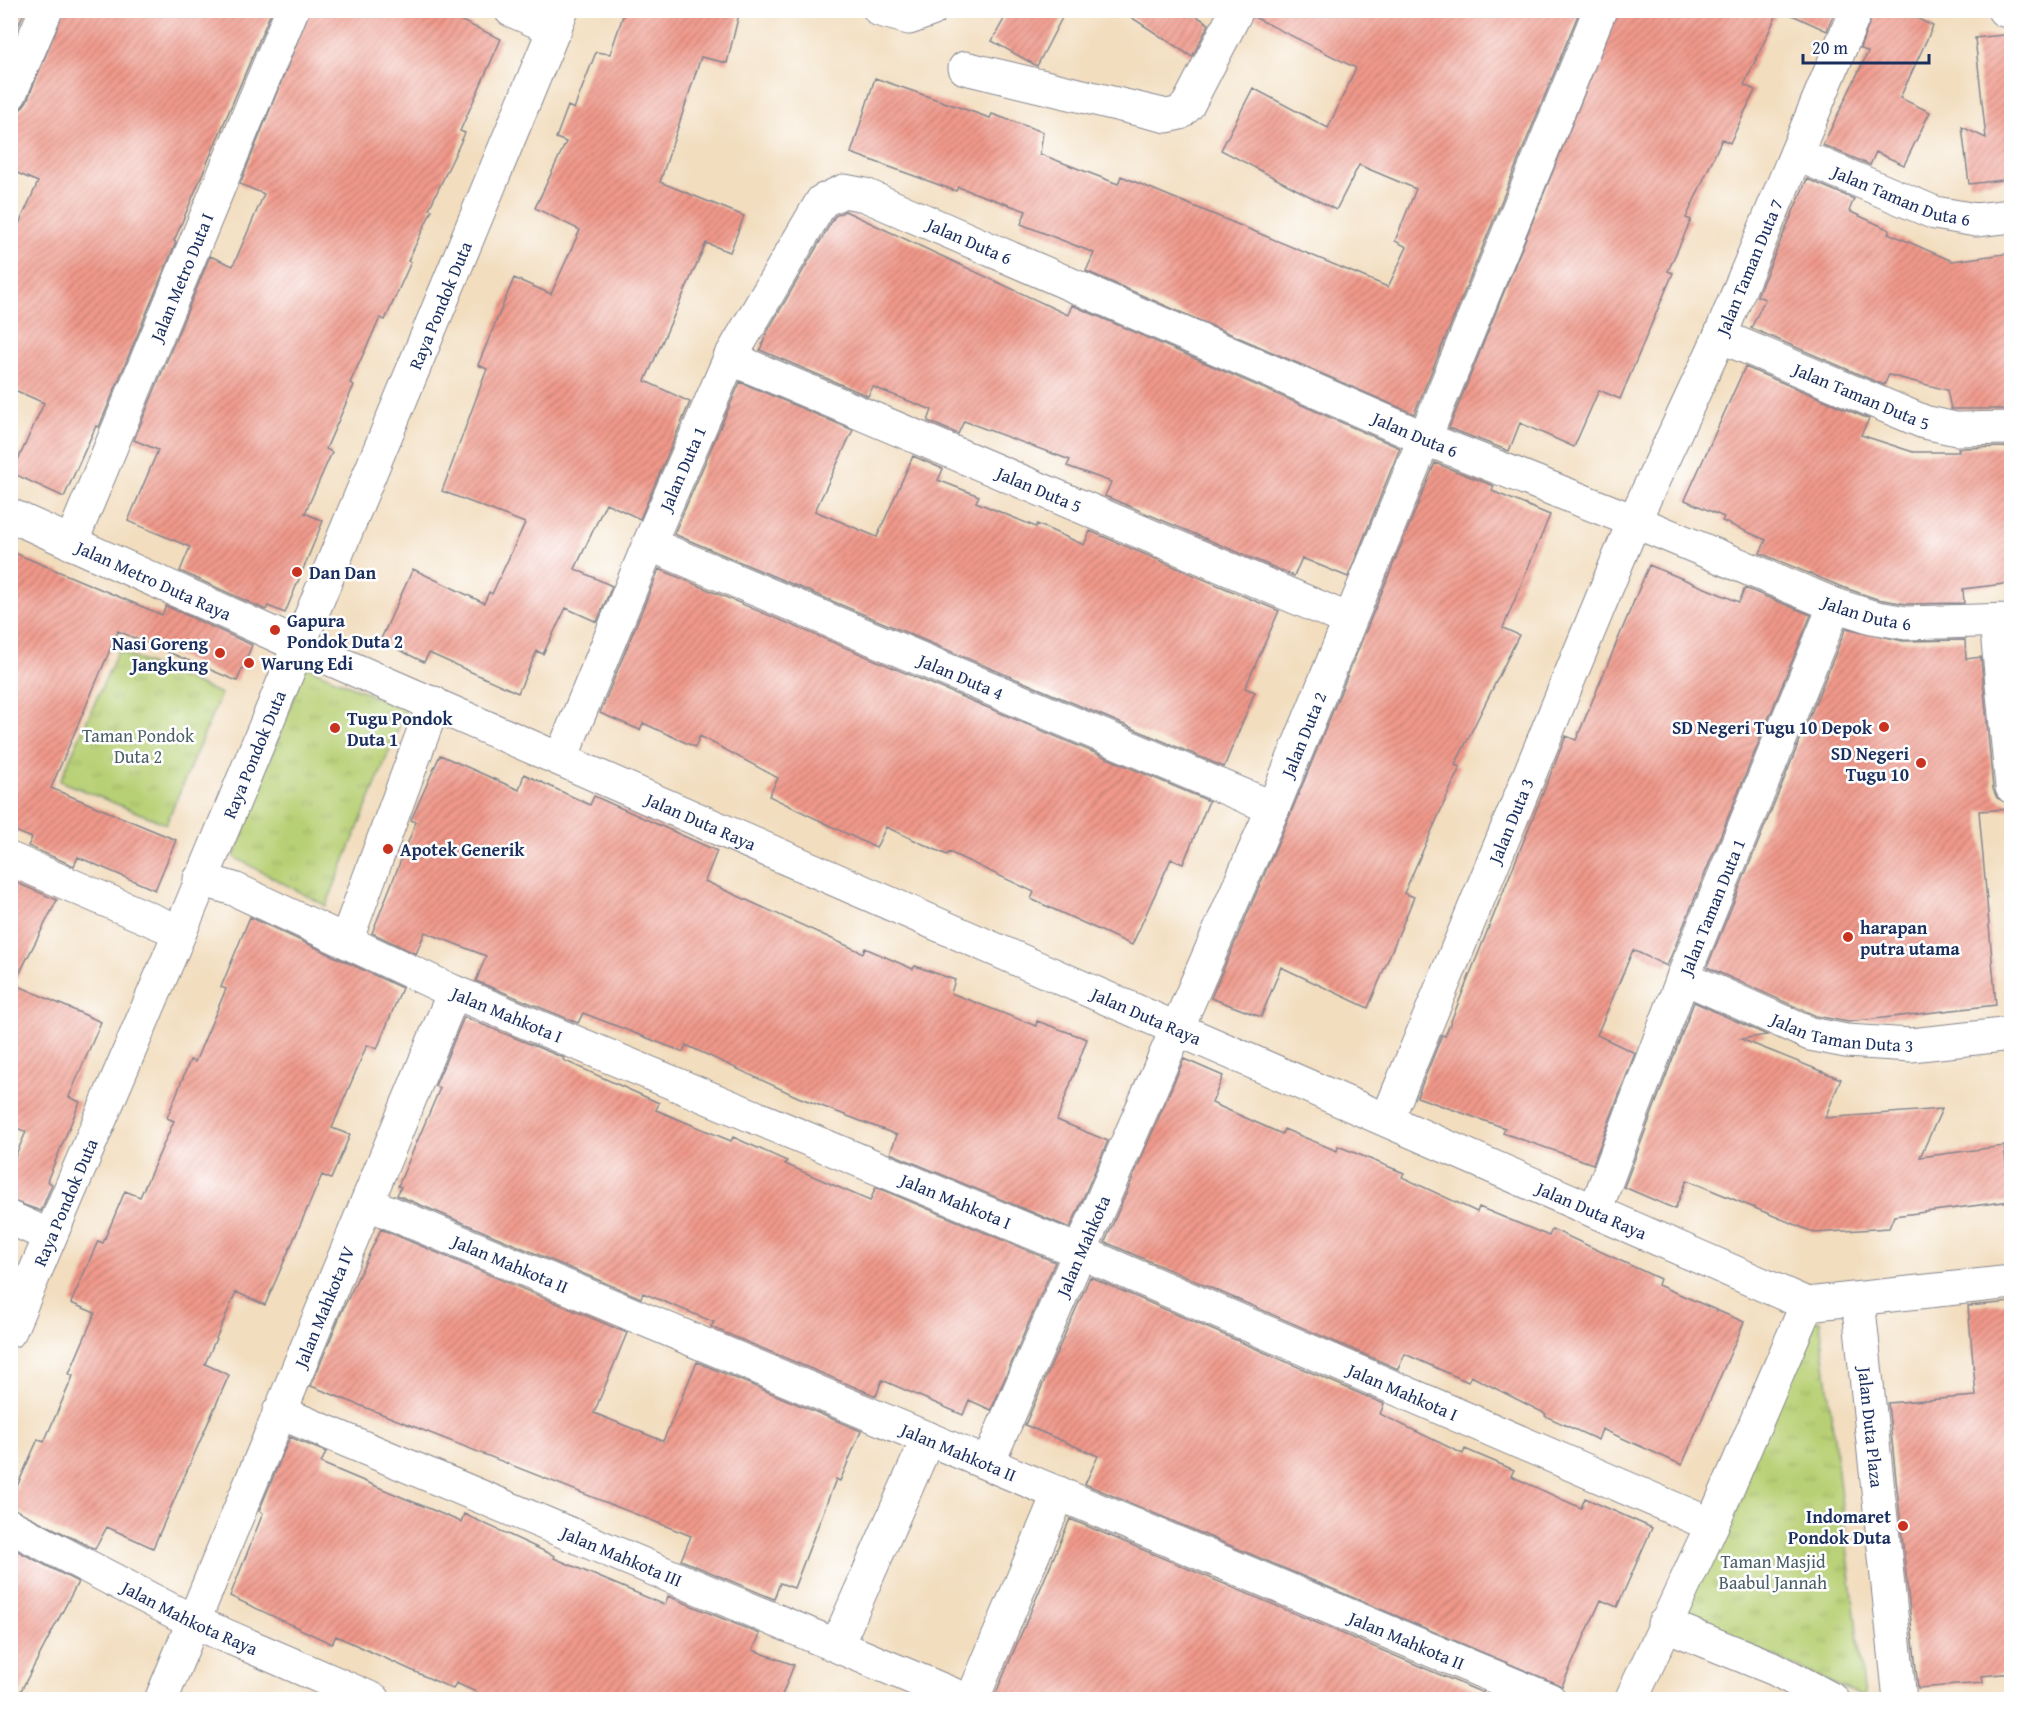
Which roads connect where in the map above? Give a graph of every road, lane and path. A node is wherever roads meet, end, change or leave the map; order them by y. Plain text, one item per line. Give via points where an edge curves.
1 (46, 10) edge
2 (292, 10) edge
3 (511, 10) edge
4 (880, 10) edge
5 (931, 10) edge
6 (1237, 10) edge
7 (1600, 10) edge
8 (1856, 10) edge
9 (2004, 10) edge
10 (2012, 12) edge
11 (559, 20) edge
12 (965, 68) dead end
13 (10, 93) edge
14 (1796, 154) junction
15 (833, 195) joint
16 (2012, 216) edge
17 (1720, 336) junction
18 (730, 358) junction
19 (2012, 428) edge
20 (1426, 439) junction
21 (10, 515) edge
22 (1634, 521) junction
23 (71, 543) junction
24 (649, 544) junction
25 (1835, 605) junction
26 (1348, 620) junction
27 (2004, 620) edge
28 (297, 645) junction
29 (434, 703) junction
30 (561, 758) junction
31 (2012, 787) edge
32 (1273, 808) junction
33 (10, 859) edge
34 (200, 879) junction
35 (180, 932) junction
36 (346, 941) junction
37 (1683, 977) junction
38 (454, 992) junction
39 (1175, 1027) junction
40 (2012, 1034) edge
41 (1387, 1120) junction
42 (367, 1203) junction
43 (1595, 1211) junction
44 (10, 1218) edge
45 (50, 1236) junction
46 (1080, 1252) junction
47 (2012, 1282) edge
48 (1858, 1299) junction
49 (1807, 1304) junction
50 (10, 1331) edge
51 (279, 1412) junction
52 (928, 1438) junction
53 (987, 1463) junction
54 (1059, 1493) junction
55 (1712, 1525) junction
56 (10, 1526) edge
57 (192, 1621) junction
58 (1664, 1624) junction
59 (837, 1645) junction
60 (904, 1688) edge
61 (161, 1700) edge
62 (374, 1700) edge
63 (966, 1700) edge
64 (972, 1700) edge
65 (1550, 1700) edge
66 (1631, 1700) edge
67 (1833, 1700) edge
68 (1900, 1700) edge

1 - 13 street
2 - 23 street, Jalan Metro Duta I
3 - 11 street
4 - 5 street via 909,18
6 - 12 street via 1188,105 1180,113 1167,116
7 - 20 street, Jalan Duta 2
8 - 14 street, Jalan Taman Duta 7
9 - 10 street
11 - 28 street, Raya Pondok Duta
14 - 16 street, Jalan Taman Duta 6 via 1935,213 1976,220
14 - 17 street, Jalan Taman Duta 7
15 - 18 street, Jalan Duta 1 via 822,201
15 - 20 street, Jalan Duta 6 via 844,191 865,195
17 - 19 street, Jalan Taman Duta 5 via 1924,422 1956,429
17 - 22 street, Jalan Taman Duta 7
18 - 24 street, Jalan Duta 1
18 - 26 street, Jalan Duta 5
20 - 22 street, Jalan Duta 6
20 - 26 street, Jalan Duta 2
21 - 23 street, Jalan Metro Duta Raya
22 - 25 street, Jalan Duta 6
22 - 41 street, Jalan Duta 3
23 - 28 street, Jalan Metro Duta Raya
24 - 30 street, Jalan Duta 1
24 - 32 street, Jalan Duta 4
25 - 27 street, Jalan Duta 6 via 1906,623
25 - 37 street, Jalan Taman Duta 1
26 - 32 street, Jalan Duta 2
27 - 31 street
28 - 29 street, Jalan Duta Raya
28 - 34 street, Raya Pondok Duta
29 - 30 street, Jalan Duta Raya
29 - 36 street
30 - 39 street, Jalan Duta Raya
32 - 39 street, Jalan Duta 2
33 - 35 street
34 - 35 street, Raya Pondok Duta
34 - 36 street, Jalan Mahkota I via 234,889
35 - 45 street, Raya Pondok Duta
36 - 38 street, Jalan Mahkota I
37 - 40 street, Jalan Taman Duta 3 via 1810,1034 1846,1041 1911,1045
37 - 43 street, Jalan Taman Duta 1
38 - 42 street, Jalan Mahkota IV
38 - 46 street, Jalan Mahkota I
39 - 41 street, Jalan Duta Raya
39 - 46 street, Jalan Mahkota
41 - 43 street, Jalan Duta Raya
42 - 51 street, Jalan Mahkota IV
42 - 52 street, Jalan Mahkota II
43 - 49 street, Jalan Duta Raya
44 - 45 street
45 - 50 street, Raya Pondok Duta
46 - 53 street, Jalan Mahkota
46 - 55 street, Jalan Mahkota I
47 - 48 street, Jalan Duta Raya
48 - 49 street, Jalan Duta Raya
48 - 68 street, Jalan Duta Plaza
49 - 55 street
51 - 57 street, Jalan Mahkota IV
51 - 59 street, Jalan Mahkota III
52 - 53 street, Jalan Mahkota II
52 - 59 street
53 - 54 street, Jalan Mahkota II
54 - 64 street
54 - 65 street, Jalan Mahkota II
55 - 58 street
56 - 57 street, Jalan Mahkota Raya
57 - 61 street, Jalan Mahkota IV
57 - 62 street, Jalan Mahkota Raya
58 - 66 street
58 - 67 street via 1775,1669
59 - 60 street, Jalan Mahkota III
60 - 63 street, Jalan Mahkota III

